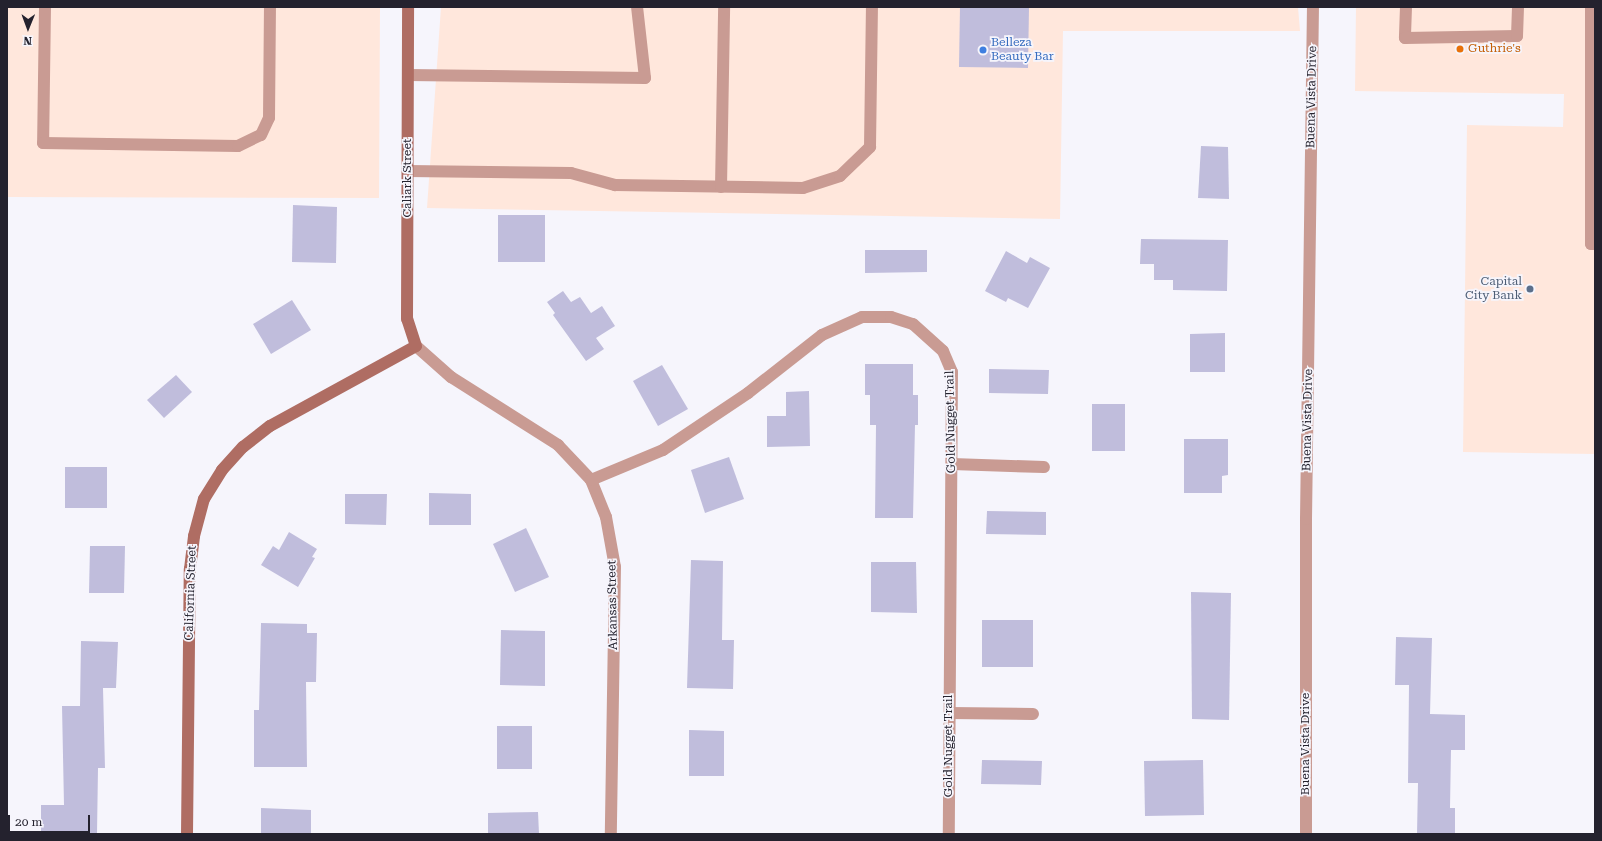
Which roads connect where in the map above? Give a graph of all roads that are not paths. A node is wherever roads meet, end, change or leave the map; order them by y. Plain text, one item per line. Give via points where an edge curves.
1 (45, 7) edge
2 (270, 7) edge
3 (408, 7) edge
4 (637, 7) edge
5 (724, 7) edge
6 (872, 7) edge
7 (1313, 7) edge
8 (1406, 7) edge
9 (1518, 7) edge
10 (1591, 7) edge
11 (408, 75) junction
12 (408, 171) junction
13 (1593, 186) edge
14 (721, 187) junction
15 (1595, 244) edge
16 (416, 346) junction
17 (952, 464) junction
18 (1044, 466) dead end
19 (591, 480) junction
20 (950, 713) junction
21 (1033, 714) dead end
22 (187, 834) edge
23 (611, 834) edge
24 (949, 834) edge
25 (1306, 834) edge

1 - 2 street via 43,143 238,146 262,135 269,118
3 - 11 street, Caliark Street
4 - 11 street via 645,78
5 - 14 street
6 - 14 street via 870,147 840,176 803,188
7 - 25 street, Buena Vista Drive via 1306,519
8 - 9 street via 1405,38 1517,36
10 - 13 street
11 - 12 street, Caliark Street
12 - 14 street via 571,173 615,185
12 - 16 street, Caliark Street via 407,319
13 - 15 street via 1591,244
16 - 19 street, Arkansas Street via 451,377 558,445
16 - 22 street, California Street via 270,426 243,447 222,470 204,499 194,536 190,569
17 - 18 street
17 - 19 street, Gold Nugget Trail via 952,372 944,351 913,324 891,316 862,317 822,335 748,393 663,450
17 - 20 street, Gold Nugget Trail
19 - 23 street, Arkansas Street via 606,517 615,567
20 - 21 street
20 - 24 street, Gold Nugget Trail

